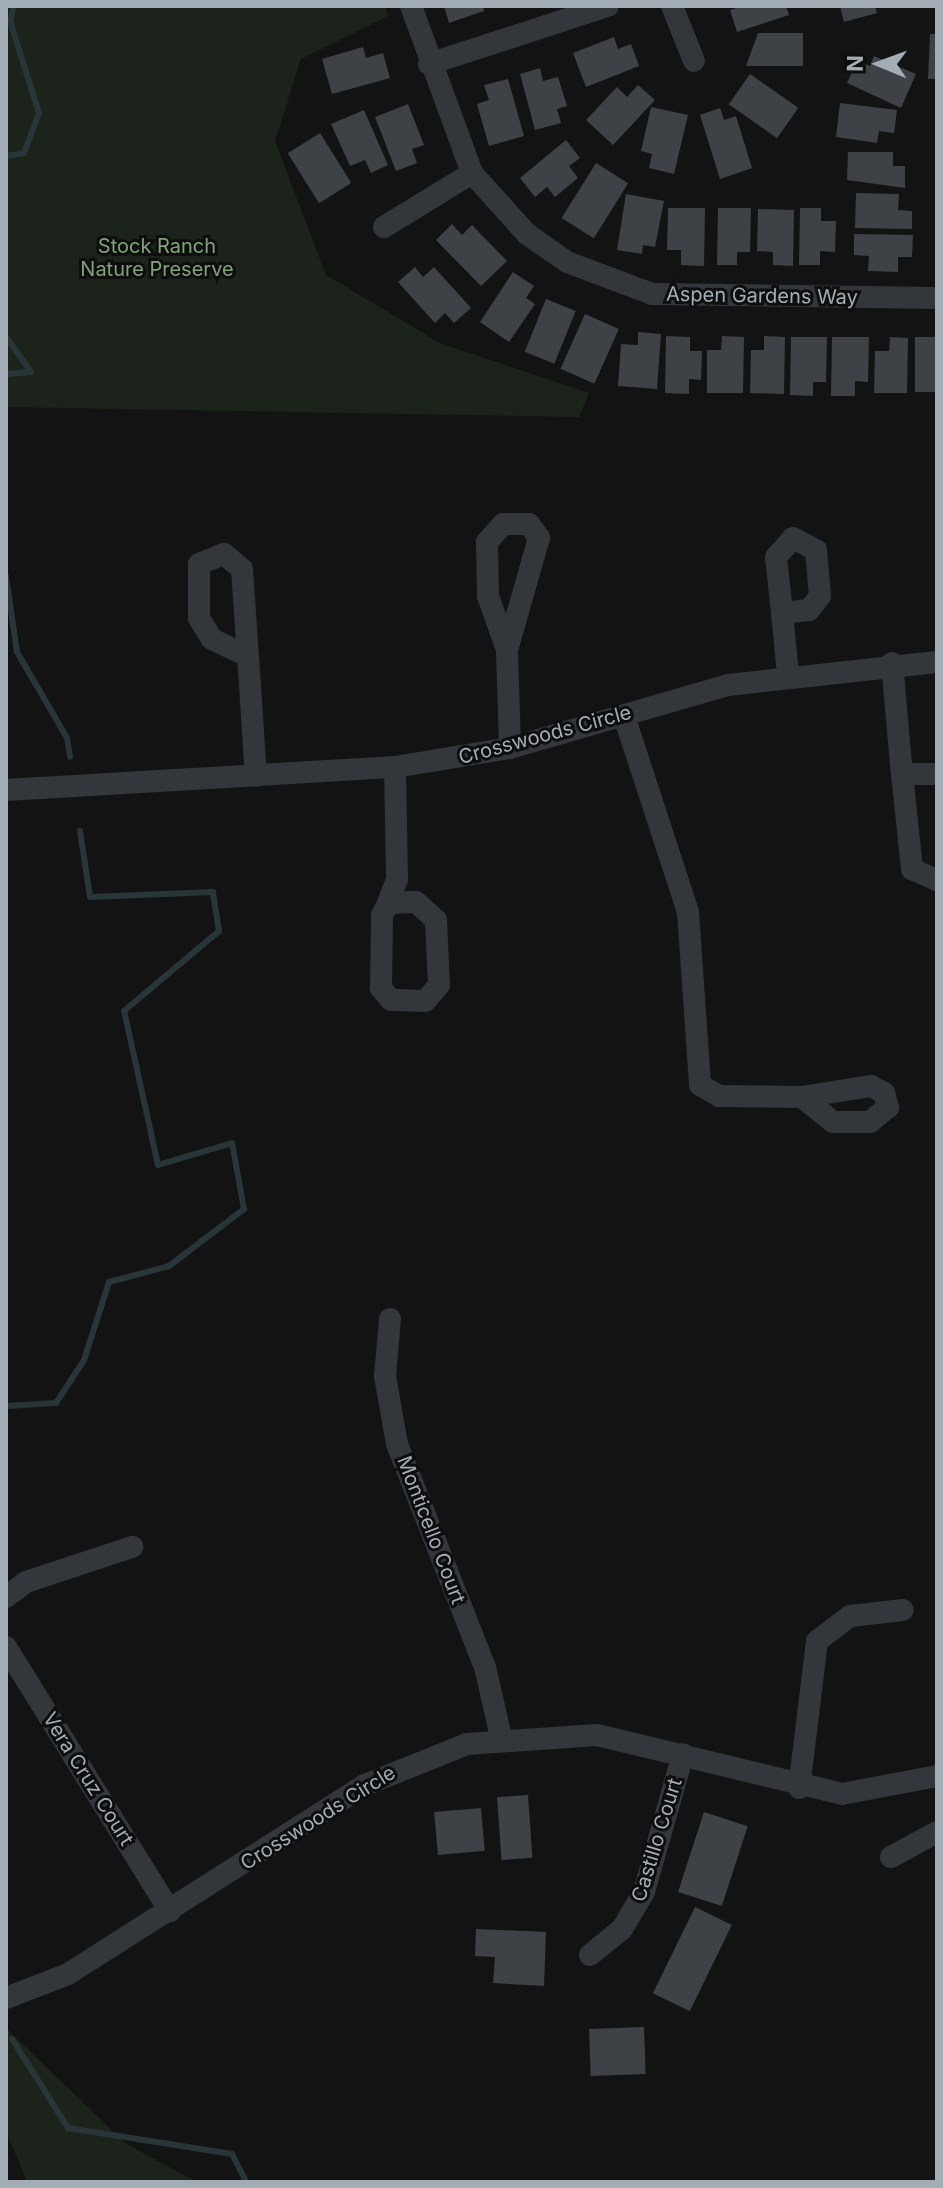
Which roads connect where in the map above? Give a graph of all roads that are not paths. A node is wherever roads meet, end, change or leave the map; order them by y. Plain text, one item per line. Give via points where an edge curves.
1 (411, 6) edge
2 (608, 6) edge
3 (672, 6) edge
4 (694, 61) dead end
5 (429, 64) junction
6 (472, 173) junction
7 (384, 227) dead end
8 (937, 298) edge
9 (782, 613) dead end
10 (507, 650) junction
11 (248, 656) dead end
12 (937, 662) edge
13 (892, 663) junction
14 (788, 674) junction
15 (624, 716) junction
16 (510, 748) junction
17 (395, 767) junction
18 (902, 774) junction
19 (937, 774) edge
20 (256, 776) junction
21 (6, 790) edge
22 (937, 880) edge
23 (388, 903) junction
24 (802, 1097) dead end
25 (390, 1319) dead end
26 (132, 1547) dead end
27 (6, 1597) edge
28 (903, 1610) dead end
29 (6, 1647) edge
30 (501, 1737) junction
31 (683, 1754) junction
32 (936, 1779) edge
33 (799, 1788) junction
34 (937, 1832) edge
35 (891, 1857) dead end
36 (170, 1911) junction
37 (590, 1955) dead end
38 (6, 1998) edge

1 - 5 street, Aspen Gardens Way
2 - 5 street
3 - 4 street
5 - 6 street, Aspen Gardens Way
6 - 7 street
6 - 8 street, Aspen Gardens Way via 527,234 603,281 710,297
9 - 14 street
10 - 10 street via 488,596 487,542 495,527 520,522 536,531 539,546
10 - 16 street
11 - 20 street
12 - 13 street, Crosswoods Circle
13 - 14 street, Crosswoods Circle
13 - 18 street
14 - 15 street, Crosswoods Circle
15 - 16 street, Crosswoods Circle
15 - 24 street via 688,912 700,1085 719,1096
16 - 17 street, Crosswoods Circle
17 - 20 street, Crosswoods Circle
17 - 23 street via 397,879
18 - 19 street
18 - 22 street via 912,869
20 - 21 street, Crosswoods Circle
23 - 23 street via 379,929 381,988 391,1000 425,1001 439,985 433,912 416,902
25 - 30 street, Monticello Court via 385,1376 397,1444 485,1667
26 - 27 street via 26,1582
28 - 33 street via 850,1616 817,1641
29 - 36 street, Vera Cruz Court
30 - 31 street, Crosswoods Circle via 597,1735
30 - 36 street, Crosswoods Circle via 397,1768
31 - 33 street, Crosswoods Circle
31 - 37 street, Castillo Court via 644,1892 622,1929
32 - 33 street, Crosswoods Circle via 874,1792
34 - 35 street
36 - 38 street, Crosswoods Circle via 68,1974

